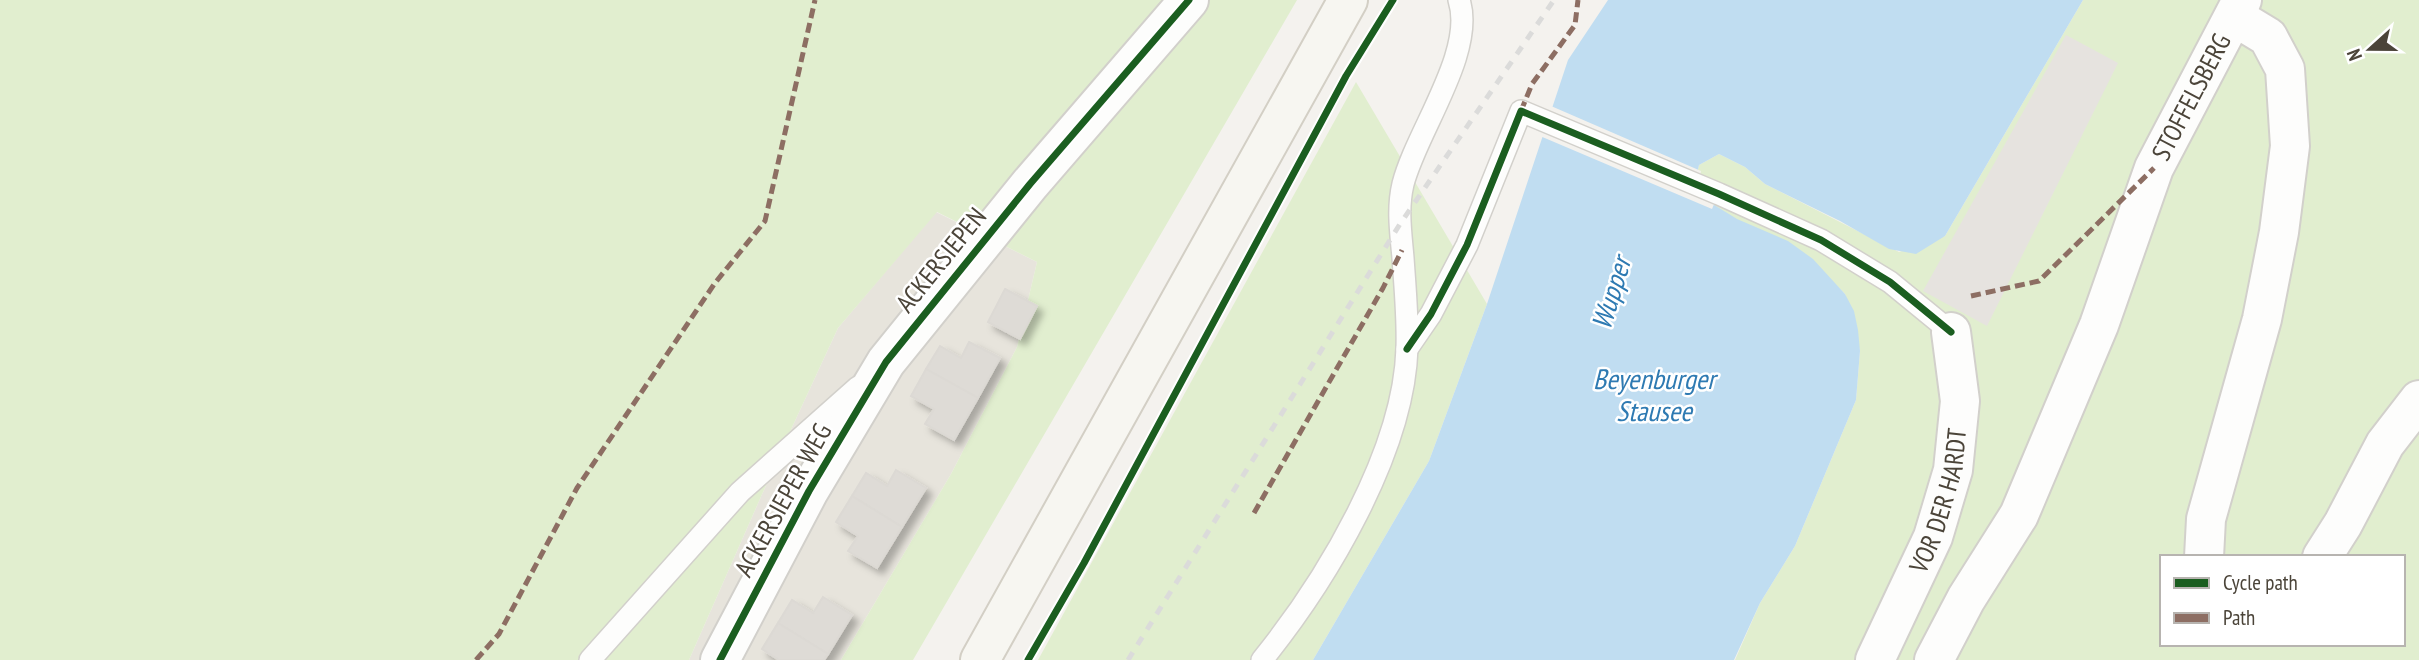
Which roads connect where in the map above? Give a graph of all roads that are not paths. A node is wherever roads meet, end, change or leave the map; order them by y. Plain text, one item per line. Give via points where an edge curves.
1 (1189, 0) edge
2 (1348, 0) edge
3 (1459, 0) edge
4 (2239, 8) edge
5 (1951, 332) joint
6 (1407, 349) junction
7 (886, 362) junction
8 (2419, 400) edge
9 (2204, 555) edge
10 (2323, 555) edge
11 (590, 660) edge
12 (720, 660) edge
13 (980, 660) edge
14 (1262, 660) edge
15 (1875, 660) edge
16 (1934, 660) edge

1 - 7 street, ACKERSIEPEN via 1030,184
2 - 13 main road
3 - 6 lane via 1462,24 1457,50 1403,185 1399,223
4 - 9 street, STOFFELSBERG via 2268,37 2285,69 2290,146 2262,319 2206,519
4 - 16 street, STOFFELSBERG via 2154,168 2099,325 2020,515 1966,599
5 - 6 lane via 1890,282 1821,240 1521,111 1467,245
5 - 15 street, VOR DER HARDT via 1960,401 1953,470 1933,537
6 - 14 lane via 1394,421 1361,506 1294,620
7 - 11 lane, ACKERSIEPEN via 740,492
7 - 12 street, ACKERSIEPER WEG via 809,491
8 - 10 street via 2385,443

